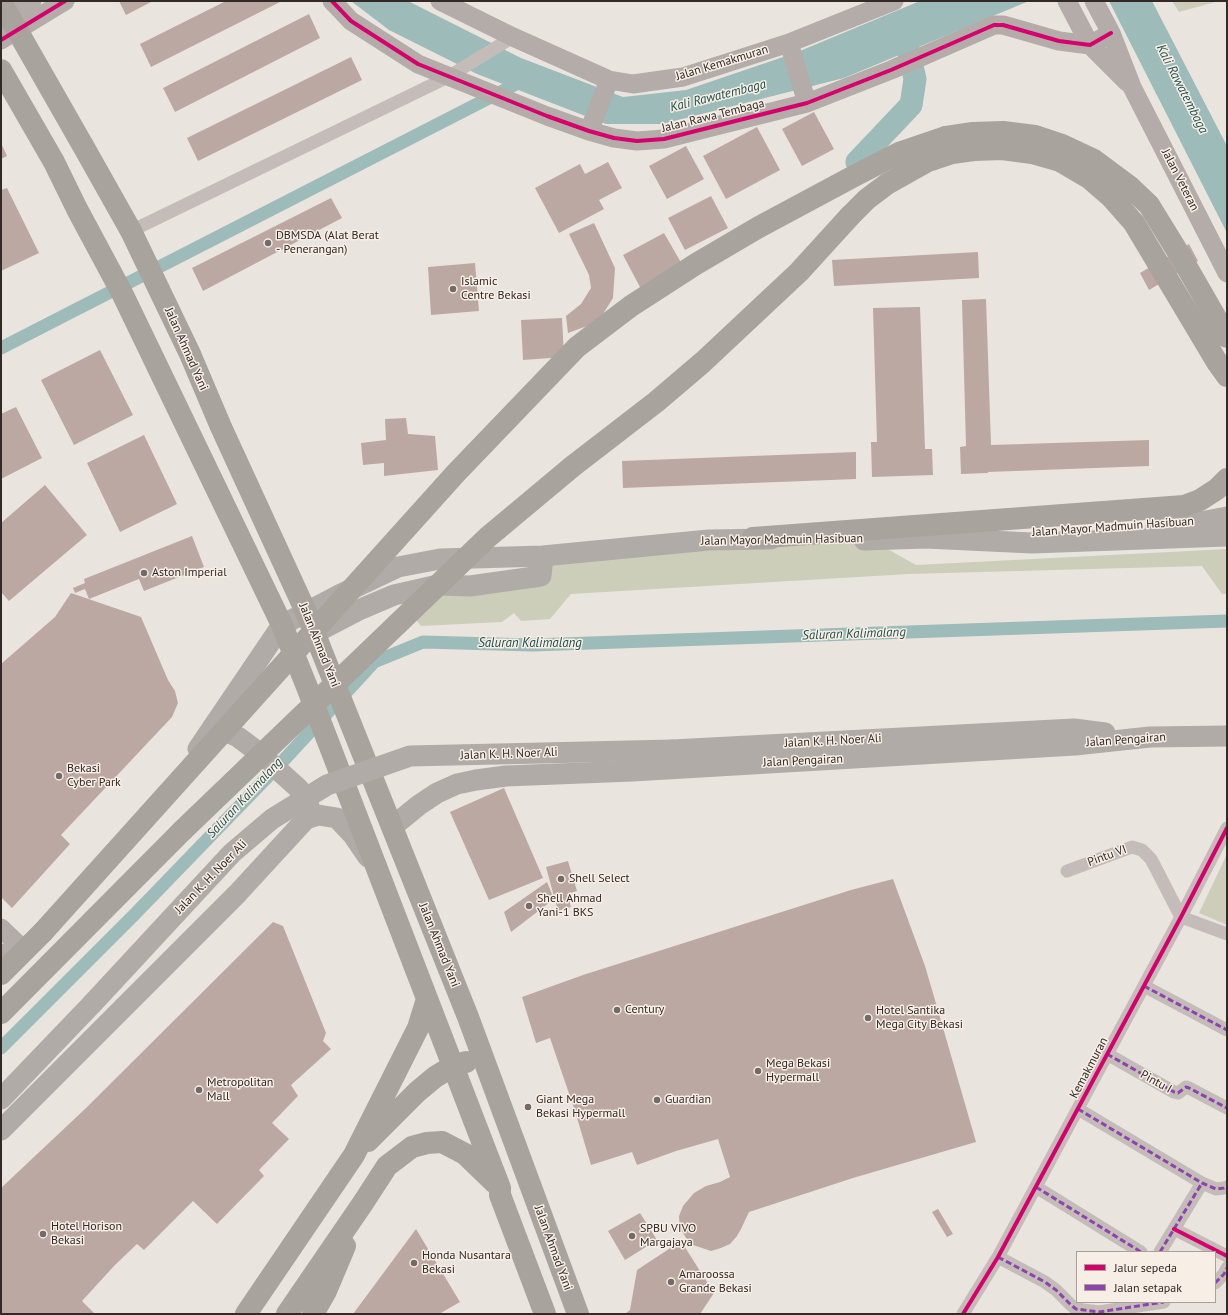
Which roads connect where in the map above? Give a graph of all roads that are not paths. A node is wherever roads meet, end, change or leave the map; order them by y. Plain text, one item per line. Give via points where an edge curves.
1 (32, 1) edge
2 (65, 1) edge
3 (332, 1) edge
4 (440, 1) edge
5 (894, 1) edge
6 (1067, 1) edge
7 (1094, 1) edge
8 (6, 22) edge
9 (1108, 27) junction
10 (1086, 39) junction
11 (507, 41) junction
12 (789, 45) junction
13 (1, 70) edge
14 (454, 74) junction
15 (607, 84) junction
16 (1132, 88) junction
17 (806, 100) junction
18 (590, 128) junction
19 (131, 231) junction
20 (1227, 273) edge
21 (1227, 336) edge
22 (1222, 369) edge
23 (1227, 383) edge
24 (1227, 479) edge
25 (1227, 517) edge
26 (1227, 536) edge
27 (753, 538) junction
28 (926, 538) junction
29 (543, 556) junction
30 (438, 585) junction
31 (306, 612) junction
32 (282, 625) junction
33 (314, 633) junction
34 (292, 650) junction
35 (213, 726) junction
36 (1227, 736) edge
37 (1150, 737) junction
38 (312, 817) junction
39 (392, 827) junction
40 (1227, 828) edge
41 (1067, 871) dead end
42 (380, 876) junction
43 (1181, 917) junction
44 (1, 928) edge
45 (1227, 934) edge
46 (7, 962) edge
47 (1144, 986) junction
48 (427, 999) junction
49 (1, 1013) edge
50 (1227, 1030) edge
51 (1107, 1054) junction
52 (482, 1055) junction
53 (453, 1066) junction
54 (1, 1099) edge
55 (1227, 1108) edge
56 (1078, 1109) junction
57 (1, 1130) edge
58 (354, 1154) junction
59 (1202, 1183) junction
60 (1036, 1187) junction
61 (1227, 1187) edge
62 (500, 1188) junction
63 (363, 1203) junction
64 (1174, 1229) junction
65 (1139, 1251) edge
66 (1161, 1251) edge
67 (1227, 1256) edge
68 (998, 1257) junction
69 (1227, 1268) edge
70 (1216, 1282) edge
71 (1158, 1303) edge
72 (246, 1314) edge
73 (287, 1314) edge
74 (313, 1314) edge
75 (545, 1314) edge
76 (578, 1314) edge
77 (963, 1314) edge

1 - 8 street
2 - 8 street
3 - 14 street, Jalan Rawa Tembaga via 351,20 418,64
4 - 11 street, Jalan Kemakmuran
5 - 12 street, Jalan Kemakmuran
6 - 10 street, Jalan Veteran
7 - 9 street, Jalan Veteran
8 - 19 highway, Jalan Ahmad Yani via 86,151
9 - 10 street
9 - 16 street, Jalan Veteran
10 - 16 street, Jalan Veteran
10 - 17 street, Jalan Rawa Tembaga via 1059,41 1003,25 994,25 891,70
11 - 14 street
11 - 15 street, Jalan Kemakmuran
12 - 15 street, Jalan Kemakmuran via 683,77 633,84
12 - 17 street
13 - 32 highway via 54,162 122,293
14 - 18 street, Jalan Rawa Tembaga via 473,85 547,116
14 - 19 street
15 - 18 street
16 - 20 street, Jalan Veteran
17 - 18 street, Jalan Rawa Tembaga via 664,139 638,141 614,138
19 - 31 highway, Jalan Ahmad Yani via 190,354
21 - 46 highway, bridge via 1149,205 1129,186 1094,160 1062,145 1035,136 972,132 946,137 899,154 856,175 696,264 631,306 577,347 456,473 43,932
22 - 23 highway
22 - 30 highway, bridge via 1134,223 1111,197 1089,178 1060,161 1032,153 1002,149 952,153 928,161 887,184 867,199 799,272 702,362 488,537
24 - 27 highway via 1217,490 1184,506
25 - 28 main road, Jalan Mayor Madmuin Hasibuan via 1153,527
26 - 28 main road, Jalan Mayor Madmuin Hasibuan via 1032,543
27 - 28 main road, Jalan Mayor Madmuin Hasibuan via 838,541
27 - 29 main road, Jalan Mayor Madmuin Hasibuan
29 - 30 main road via 541,576 470,586
29 - 31 main road, Jalan Mayor Madmuin Hasibuan via 440,560 398,567
30 - 33 main road via 394,595
30 - 49 highway, bridge via 183,830
31 - 32 main road, Jalan Mayor Madmuin Hasibuan
31 - 33 highway, Jalan Ahmad Yani
32 - 34 highway
32 - 35 main road
33 - 34 main road
33 - 39 highway, Jalan Ahmad Yani
34 - 42 highway
35 - 38 main road via 238,737 298,788 304,795
35 - 46 main road via 172,789 90,880
36 - 37 main road, Jalan Pengairan
37 - 39 main road, Jalan Pengairan via 1051,746 633,772 506,776 458,784 437,793
37 - 54 main road, Jalan K. H. Noer Ali, bridge via 1074,729 672,750 410,756 327,785 272,818 232,853
38 - 42 main road via 338,818 353,835
38 - 57 main road
39 - 52 highway, Jalan Ahmad Yani
40 - 43 street, Kemakmuran
41 - 43 street, Pintu VI via 1132,847 1142,850 1150,859
42 - 48 highway
43 - 45 street
43 - 47 street, Kemakmuran
44 - 46 street
47 - 50 street
47 - 51 street, Kemakmuran
48 - 53 highway
48 - 58 highway via 418,1028
51 - 55 street, Pintu I via 1174,1092 1178,1093 1186,1087
51 - 56 street, Kemakmuran
52 - 53 highway
52 - 76 highway, Jalan Ahmad Yani
53 - 58 highway via 416,1092
53 - 62 highway
56 - 59 street
56 - 60 street, Kemakmuran
58 - 72 highway
59 - 61 street via 1216,1189
59 - 64 street
60 - 65 street
60 - 68 street, Kemakmuran
62 - 63 highway via 465,1154 442,1142 427,1143 412,1147 387,1166
62 - 75 highway via 500,1195
63 - 73 highway
63 - 74 highway via 326,1291
64 - 66 street
64 - 67 street
68 - 71 street via 1045,1282 1076,1309 1099,1312
68 - 77 street, Kemakmuran
69 - 70 street

